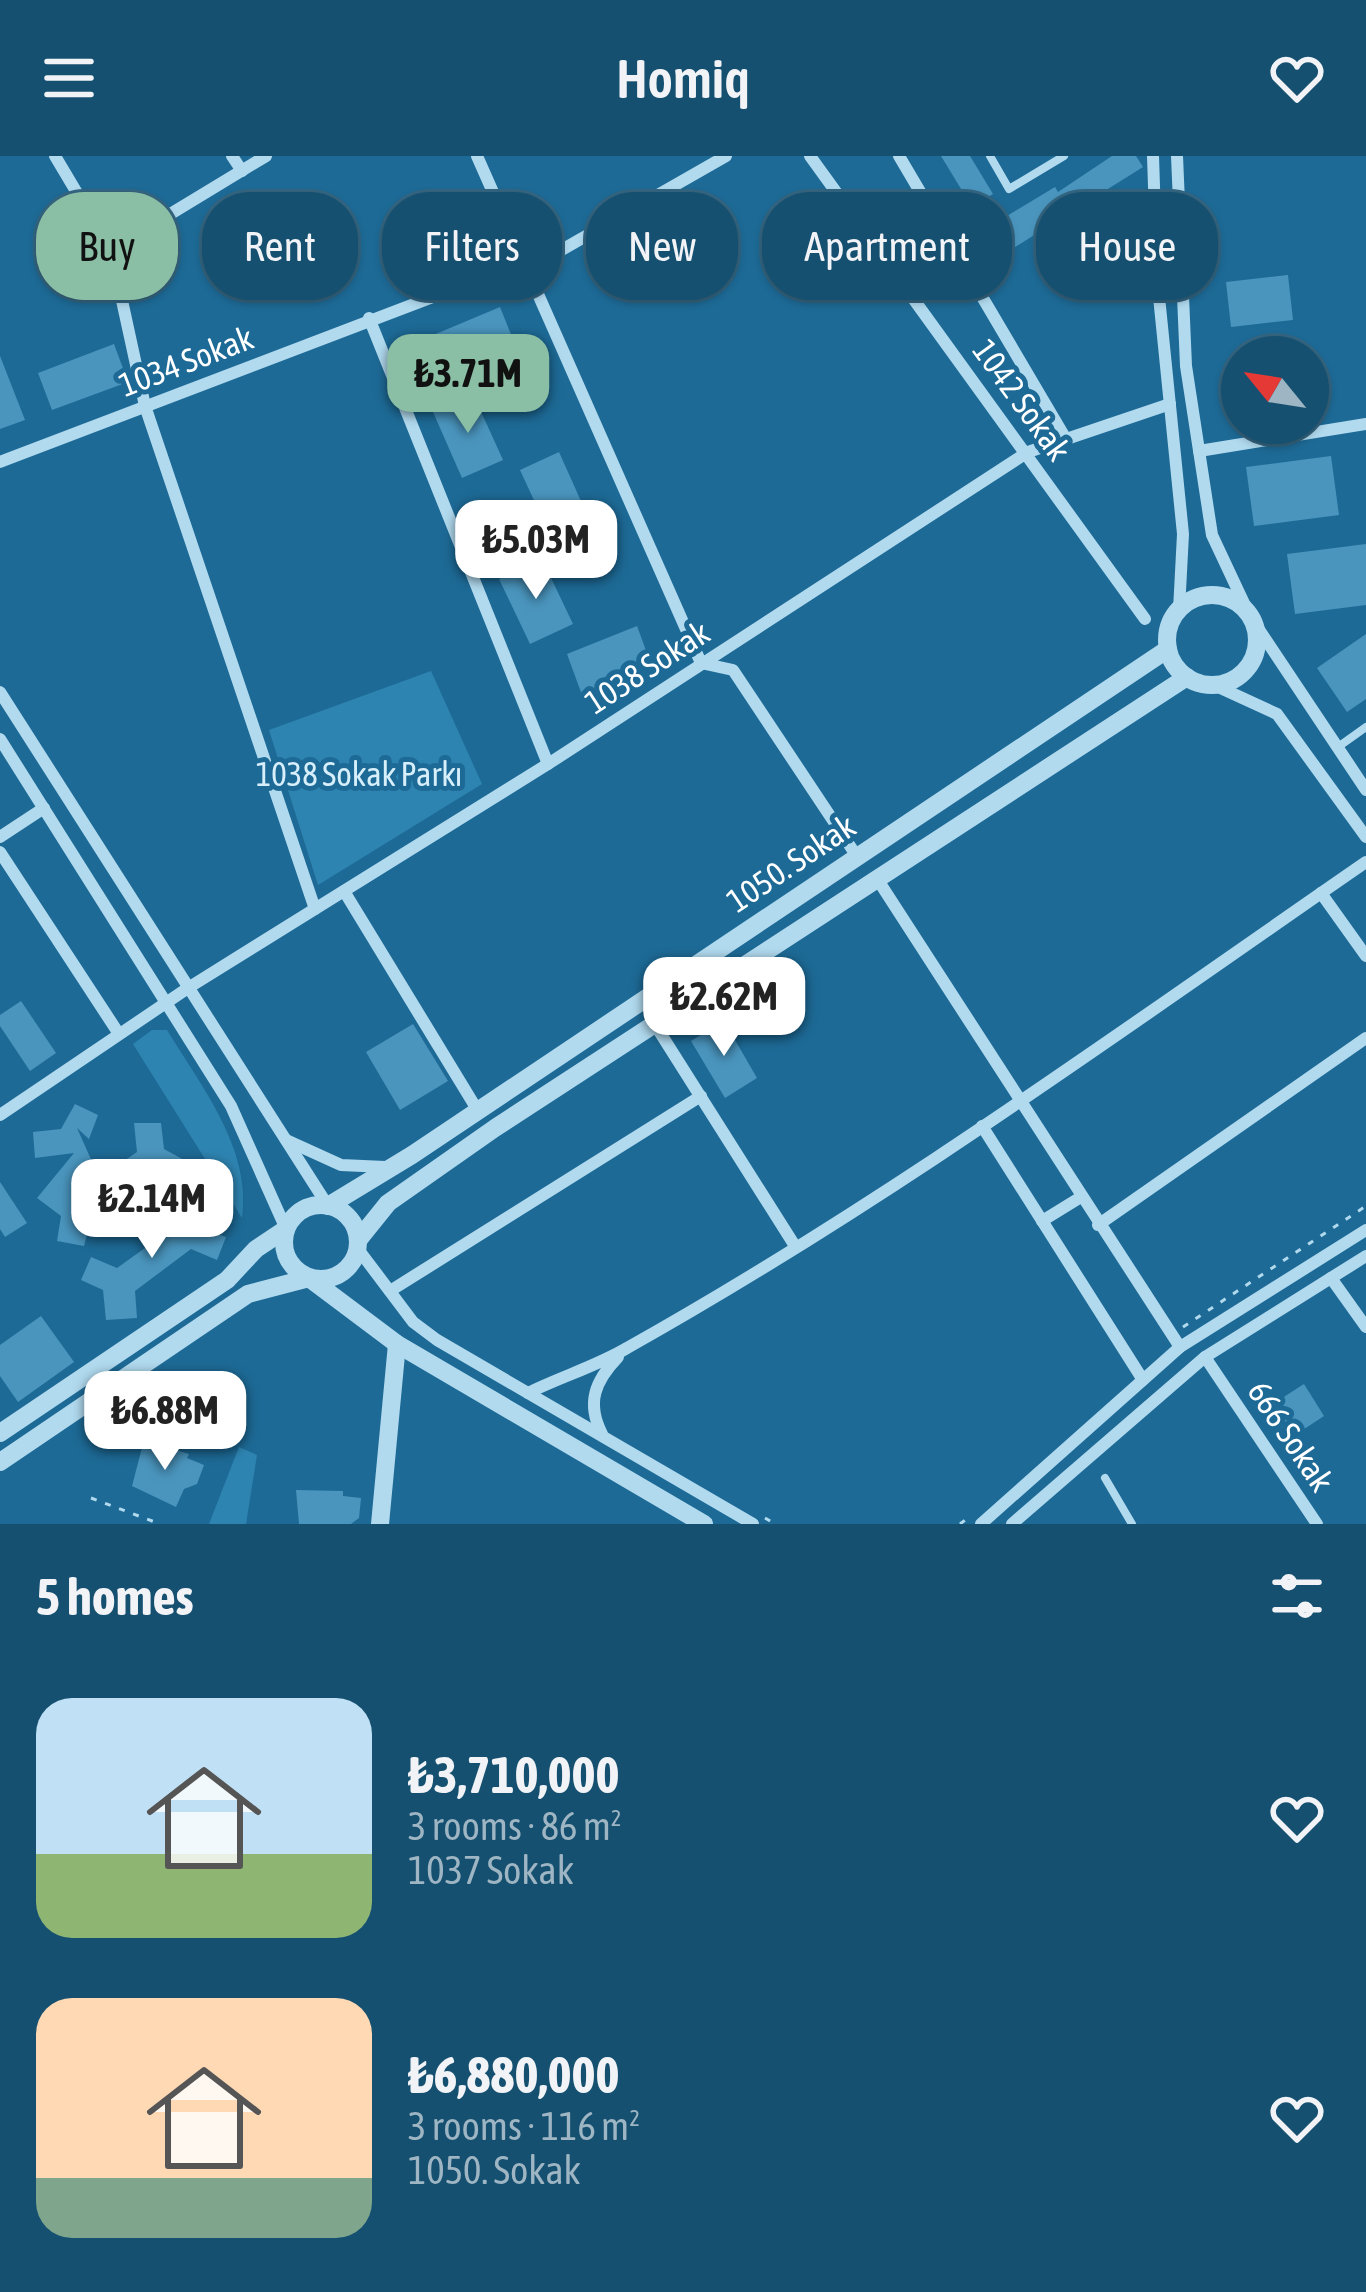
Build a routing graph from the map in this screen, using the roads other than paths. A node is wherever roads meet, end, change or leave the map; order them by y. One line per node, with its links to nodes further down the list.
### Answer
1 (55, 156): 13 (street)
2 (232, 156): 12 (street)
3 (266, 156): 12 (street)
4 (478, 156): 14 (street)
5 (726, 156): 16 (street, 1034 Sokak)
6 (810, 156): 26 (street, 1042 Sokak)
7 (899, 156): 24 (street)
8 (990, 156): 9 (lane)
9 (1064, 156)
10 (1153, 156): 21 (street)
11 (1177, 156): 25 (street)
12 (242, 171): 15 (street)
13 (76, 192)
14 (495, 192)
15 (178, 210)
16 (562, 245)
17 (122, 300): 22 (street)
18 (422, 300): 20 (street, 1034 Sokak)
19 (544, 300): 32 (street)
20 (369, 318): 22 (street, 1034 Sokak); 39 (street)
21 (1170, 404): 24 (street, 1038 Sokak); 28 (street)
22 (145, 406): 27 (street, 1034 Sokak); 50 (street)
23 (1366, 424): 25 (street)
24 (1066, 439): 26 (street, 1038 Sokak)
25 (1199, 451): 29 (street)
26 (1028, 452): 30 (street, 1042 Sokak); 32 (street, 1038 Sokak)
27 (0, 462)
28 (1179, 610): 29 (street); 31 (street)
29 (1250, 616): 34 (street); 38 (street)
30 (1145, 620)
31 (1168, 650): 33 (street); 45 (street, 1050. Sokak)
32 (701, 663): 39 (street, 1038 Sokak); 45 (street)
33 (1187, 677): 34 (street); 47 (street, 1050. Sokak)
34 (1214, 685): 43 (street)
35 (0, 692): 52 (street)
36 (1366, 727): 38 (lane)
37 (0, 740): 41 (street)
38 (1337, 748): 40 (street)
39 (548, 764): 48 (street, 1038 Sokak)
40 (1366, 790)
41 (44, 808): 42 (street); 53 (street)
42 (0, 837)
43 (1366, 837)
44 (0, 852): 55 (street)
45 (856, 855): 59 (street, 1050. Sokak)
46 (1366, 862): 49 (street)
47 (876, 877): 54 (street, 1050. Sokak); 58 (street)
48 (344, 891): 50 (street, 1038 Sokak); 59 (street)
49 (1321, 893): 51 (street); 58 (street)
50 (315, 909): 52 (street, 1038 Sokak)
51 (1366, 956)
52 (188, 988): 53 (street, 1038 Sokak); 62 (street)
53 (166, 1003): 55 (street, 1038 Sokak); 68 (street)
54 (654, 1023): 57 (street); 70 (street, 1050. Sokak)
55 (119, 1034): 60 (street, 1038 Sokak)
56 (1366, 1038): 67 (street)
57 (701, 1096): 71 (street); 75 (street)
58 (1022, 1100): 61 (street); 64 (street)
59 (478, 1111): 63 (street, 1050. Sokak)
60 (0, 1114)
61 (982, 1126): 66 (street); 71 (street)
62 (280, 1136): 63 (street); 65 (street)
63 (392, 1166): 65 (street, 1050. Sokak)
64 (1081, 1197): 66 (street); 67 (street)
65 (328, 1206): 68 (street); 70 (street)
66 (1042, 1221): 81 (street)
67 (1098, 1225): 78 (street)
68 (286, 1229): 73 (street); 83 (street)
69 (1366, 1230): 78 (street)
70 (358, 1244): 73 (street); 75 (street)
71 (795, 1246): 79 (street)
72 (1366, 1256): 74 (street)
73 (309, 1278): 77 (street); 85 (street)
74 (1330, 1278): 76 (street); 80 (street)
75 (390, 1291): 82 (street)
76 (1366, 1328)
77 (397, 1344): 87 (street); 88 (street)
78 (1180, 1347): 81 (street)
79 (622, 1352): 82 (street); 84 (street)
80 (1205, 1357): 92 (street); 94 (street, 666 Sokak)
81 (1143, 1380): 91 (street)
82 (528, 1394): 84 (street)
83 (0, 1433)
84 (602, 1435): 90 (street)
85 (0, 1462)
86 (1105, 1478): 93 (lane)
87 (686, 1518): 89 (street)
88 (380, 1524)
89 (704, 1524)
90 (753, 1524)
91 (981, 1524)
92 (1012, 1524)
93 (1132, 1524)
94 (1317, 1524)

